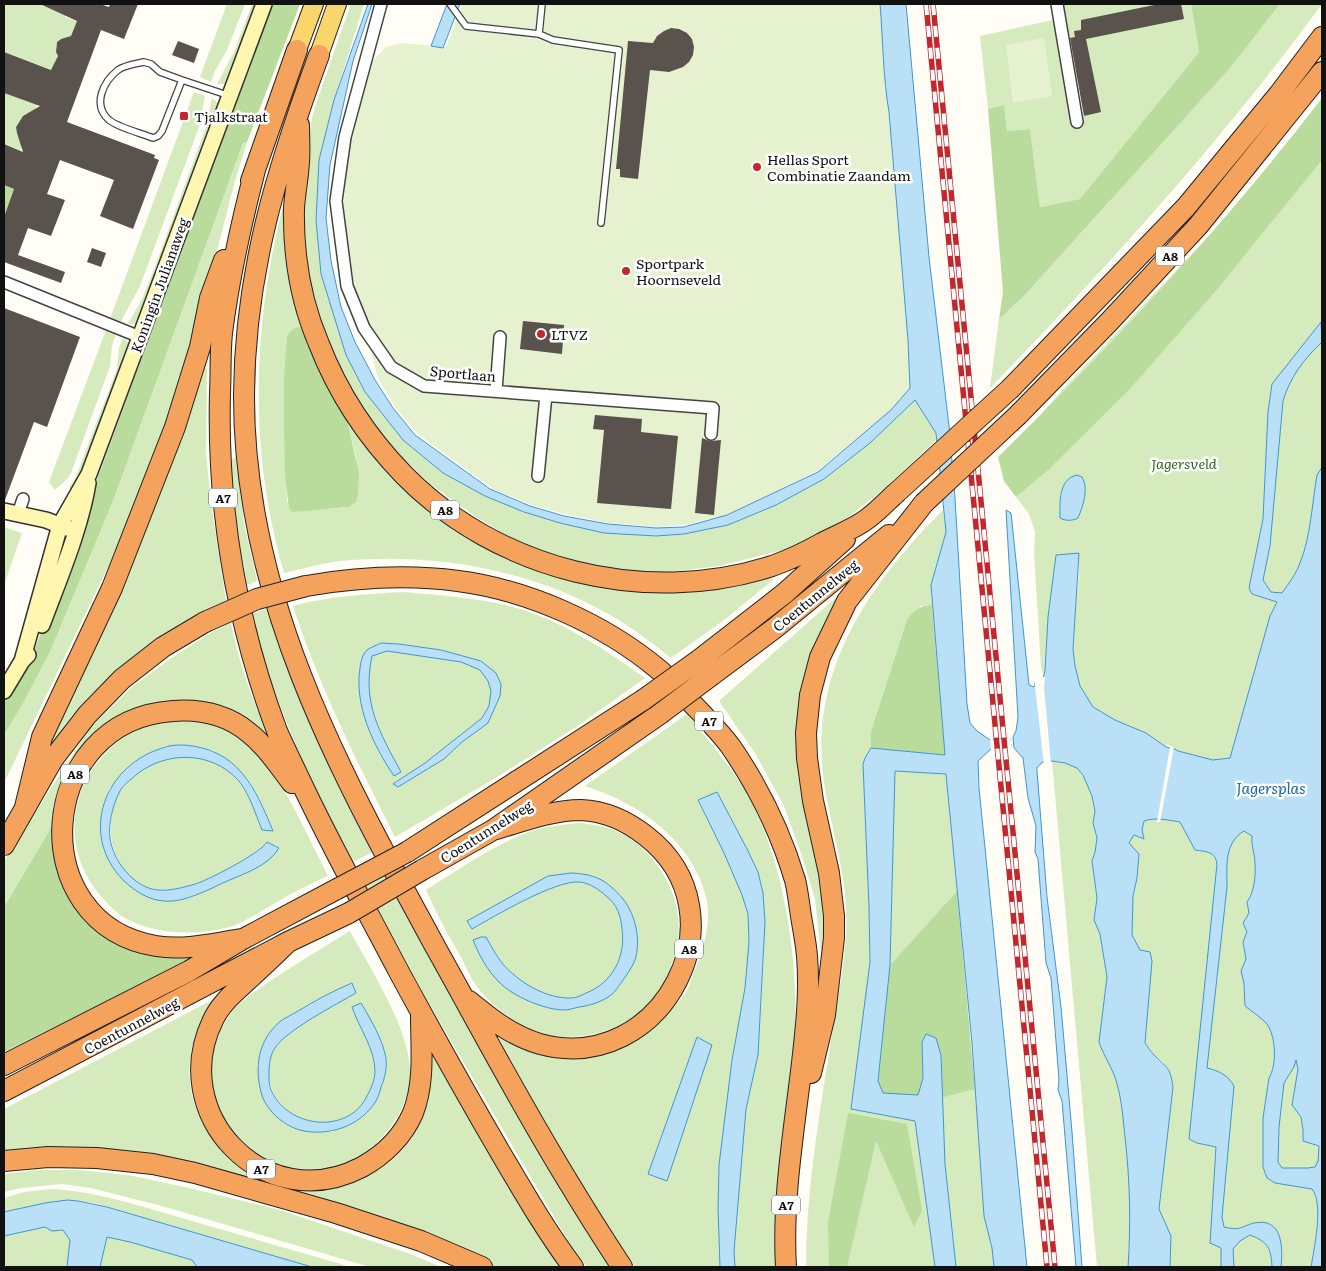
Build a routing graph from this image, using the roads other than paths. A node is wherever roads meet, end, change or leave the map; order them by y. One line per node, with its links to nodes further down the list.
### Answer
1 (264, 4): 14 (main road, Koningin Julianaweg)
2 (314, 4): 10 (main road)
3 (337, 4): 11 (main road)
4 (381, 4): 22 (street, Sportlaan)
5 (450, 4): 8 (lane)
6 (542, 4): 8 (lane)
7 (1058, 4): 16 (street)
8 (539, 34): 18 (lane)
9 (1322, 37): 29 (highway, A8, bridge)
10 (297, 50): 17 (highway)
11 (319, 55): 15 (highway)
12 (1322, 72): 32 (highway, A8, bridge)
13 (182, 80): 13 (lane); 14 (lane)
14 (230, 96): 21 (main road, Koningin Julianaweg)
15 (299, 108): 29 (highway, A8); 41 (highway, A7)
16 (1077, 122)
17 (255, 170): 35 (highway, A7); 36 (highway, A7)
18 (601, 223)
19 (4, 282): 21 (street)
20 (500, 336): 22 (street)
21 (140, 337): 25 (main road, Koningin Julianaweg)
22 (496, 391): 23 (street, Sportlaan)
23 (546, 395): 24 (street, Sportlaan); 26 (street)
24 (712, 434)
25 (89, 474): 30 (main road, Koningin Julianaweg); 31 (main road, Koningin Julianaweg)
26 (538, 476)
27 (23, 499): 28 (street)
28 (11, 512): 30 (main road)
29 (866, 520): 39 (highway, Coentunnelweg / A8, bridge)
30 (60, 525): 31 (main road); 33 (main road, Koningin Julianaweg)
31 (76, 531): 33 (main road, Koningin Julianaweg)
32 (898, 532): 37 (highway, Coentunnelweg / A8, bridge); 45 (highway, A7)
33 (22, 662): 34 (main road, Koningin Julianaweg)
34 (4, 691)
35 (25, 806): 38 (highway, A7); 45 (highway, A7, bridge)
36 (316, 815): 39 (highway, A8); 42 (highway, A7)
37 (493, 830): 40 (highway, Coentunnelweg / A8, bridge); 41 (highway, A8)
38 (4, 845)
39 (243, 939): 43 (highway, Coentunnelweg / A8)
40 (288, 942): 42 (highway, A7); 44 (highway, Coentunnelweg / A8)
41 (463, 997): 49 (highway, A7)
42 (421, 1013): 48 (highway, A7)
43 (4, 1065)
44 (4, 1091)
45 (792, 1143): 50 (highway, A7)
46 (4, 1161): 47 (highway)
47 (482, 1267)
48 (573, 1267)
49 (622, 1267)
50 (786, 1267)

